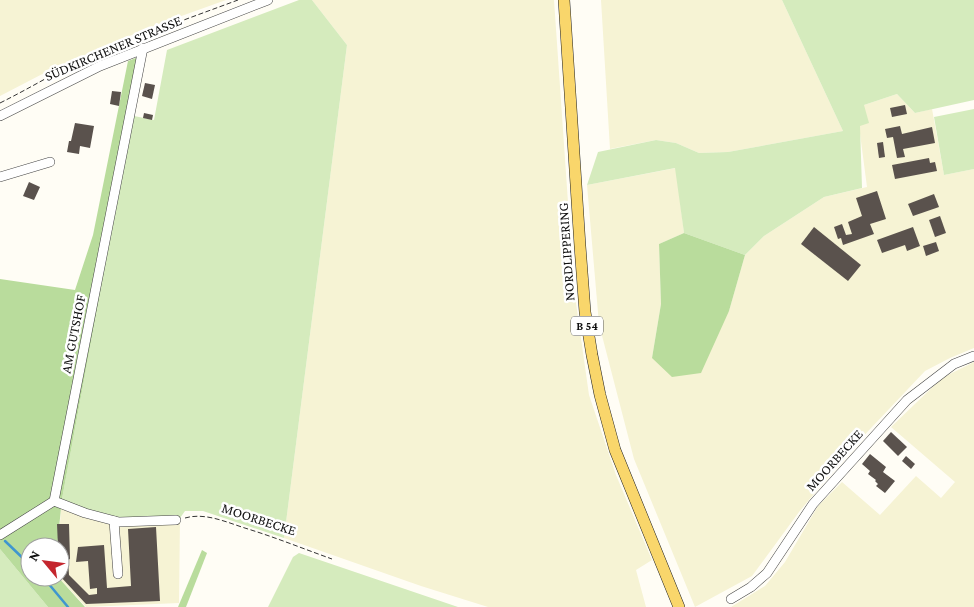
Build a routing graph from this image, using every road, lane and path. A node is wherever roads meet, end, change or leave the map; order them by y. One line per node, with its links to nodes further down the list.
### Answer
1 (238, 0): 5 (path)
2 (268, 0): 4 (street, SÜDKIRCHENER STRASSE)
3 (564, 0): 17 (main road, NORDLIPPERING / B 54)
4 (142, 48): 6 (street, SÜDKIRCHENER STRASSE); 10 (street, AM GUTSHOF)
5 (0, 103)
6 (0, 116)
7 (50, 162): 8 (street)
8 (0, 177)
9 (974, 356): 16 (street, MOORBECKE)
10 (54, 501): 12 (street); 13 (street)
11 (176, 520): 12 (street); 14 (path, MOORBECKE)
12 (114, 521): 15 (street)
13 (0, 535)
14 (332, 559)
15 (118, 574)
16 (730, 600)
17 (679, 607)

